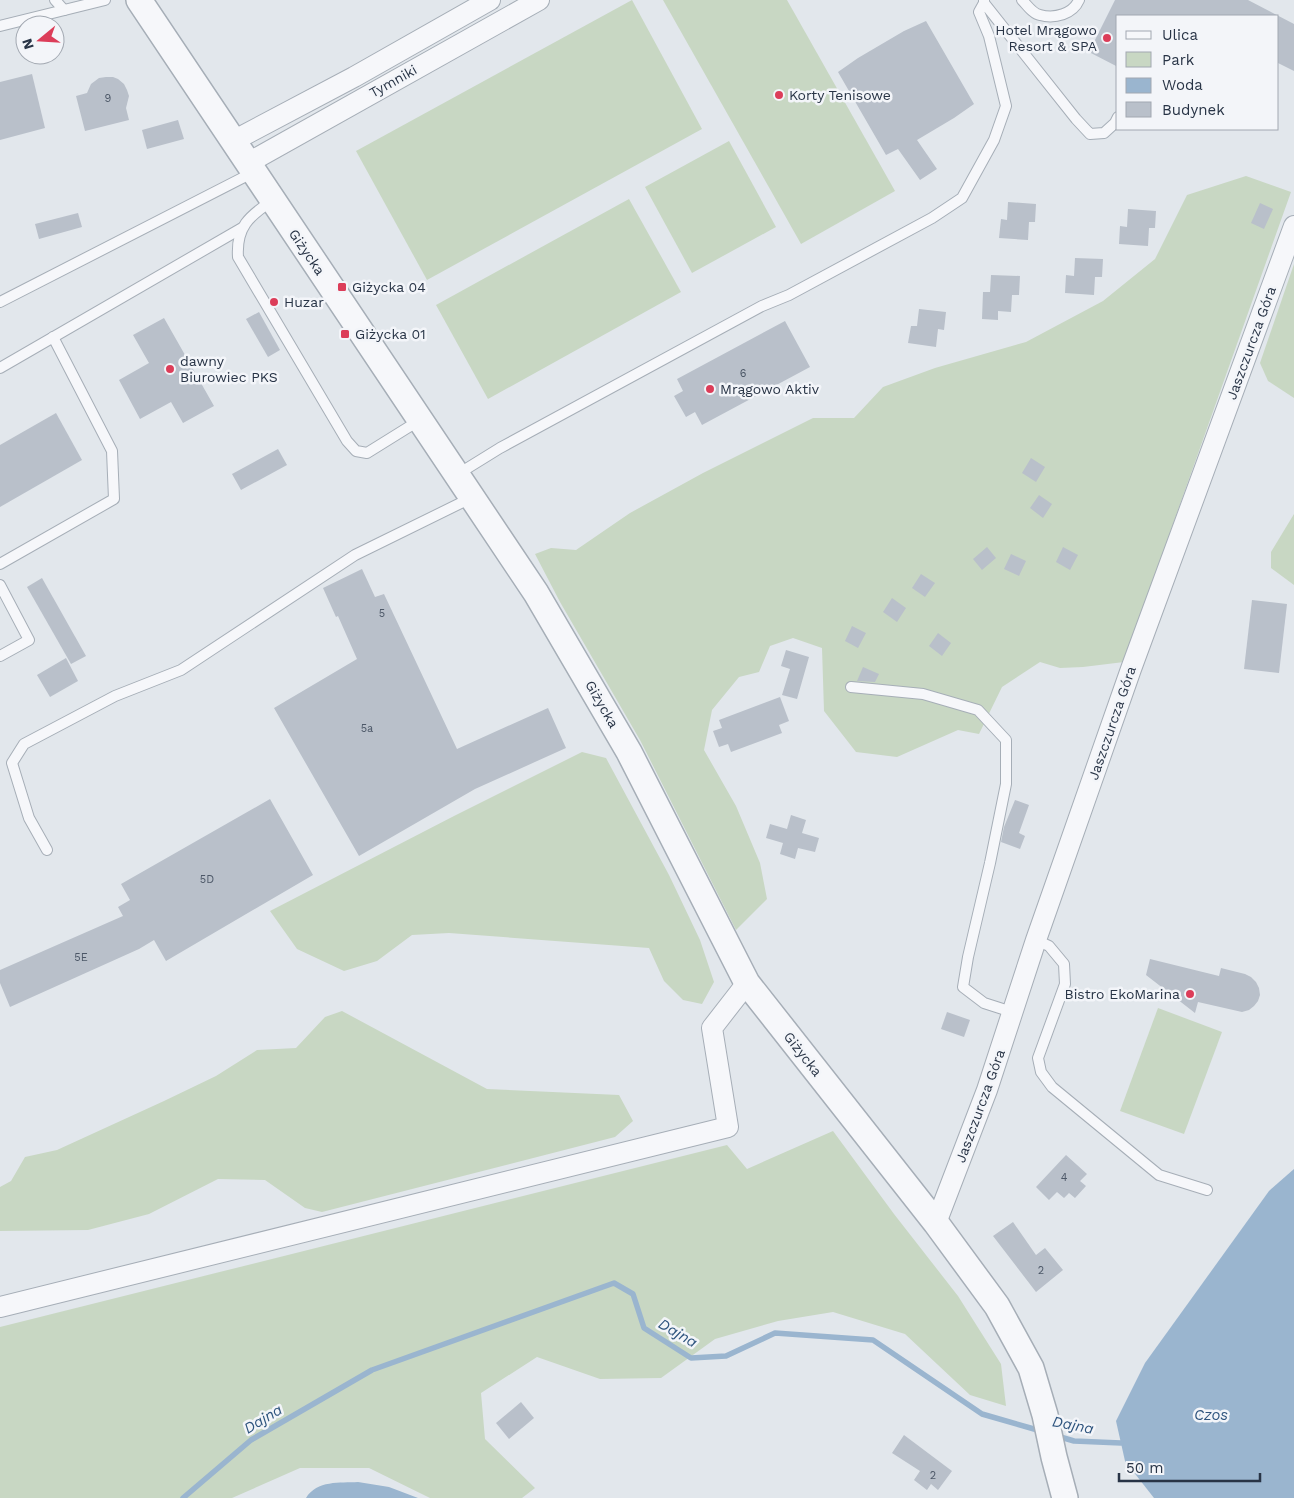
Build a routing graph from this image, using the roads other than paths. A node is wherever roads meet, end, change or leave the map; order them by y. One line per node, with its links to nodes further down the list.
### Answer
1 (55, 0): 9 (lane)
2 (104, 0): 9 (lane)
3 (139, 0): 12 (street, Giżycka)
4 (490, 0): 12 (street, Tymniki)
5 (539, 0): 13 (street, Tymniki)
6 (1022, 0): 7 (lane)
7 (1079, 0)
8 (984, 2): 11 (lane); 21 (lane)
9 (64, 10): 10 (lane)
10 (0, 26)
11 (1116, 121)
12 (233, 141): 13 (street, Giżycka)
13 (251, 167): 14 (street, Giżycka); 17 (lane)
14 (272, 200): 16 (lane); 20 (street, Giżycka)
15 (1294, 226): 28 (street, Jaszczurcza Góra)
16 (242, 228): 18 (lane); 20 (lane)
17 (0, 302)
18 (53, 338): 19 (lane); 23 (lane)
19 (0, 368)
20 (420, 420): 21 (street, Giżycka)
21 (457, 475): 22 (street, Giżycka)
22 (472, 498): 27 (lane); 29 (street, Giżycka)
23 (0, 564)
24 (0, 585): 25 (lane)
25 (0, 656)
26 (851, 687): 30 (lane)
27 (47, 850)
28 (1036, 940): 30 (street, Jaszczurcza Góra); 31 (lane)
29 (747, 983): 32 (street, Giżycka); 33 (street)
30 (1012, 1012): 32 (street, Jaszczurcza Góra)
31 (1206, 1190)
32 (936, 1223): 34 (street, Giżycka)
33 (0, 1307)
34 (1064, 1498)

